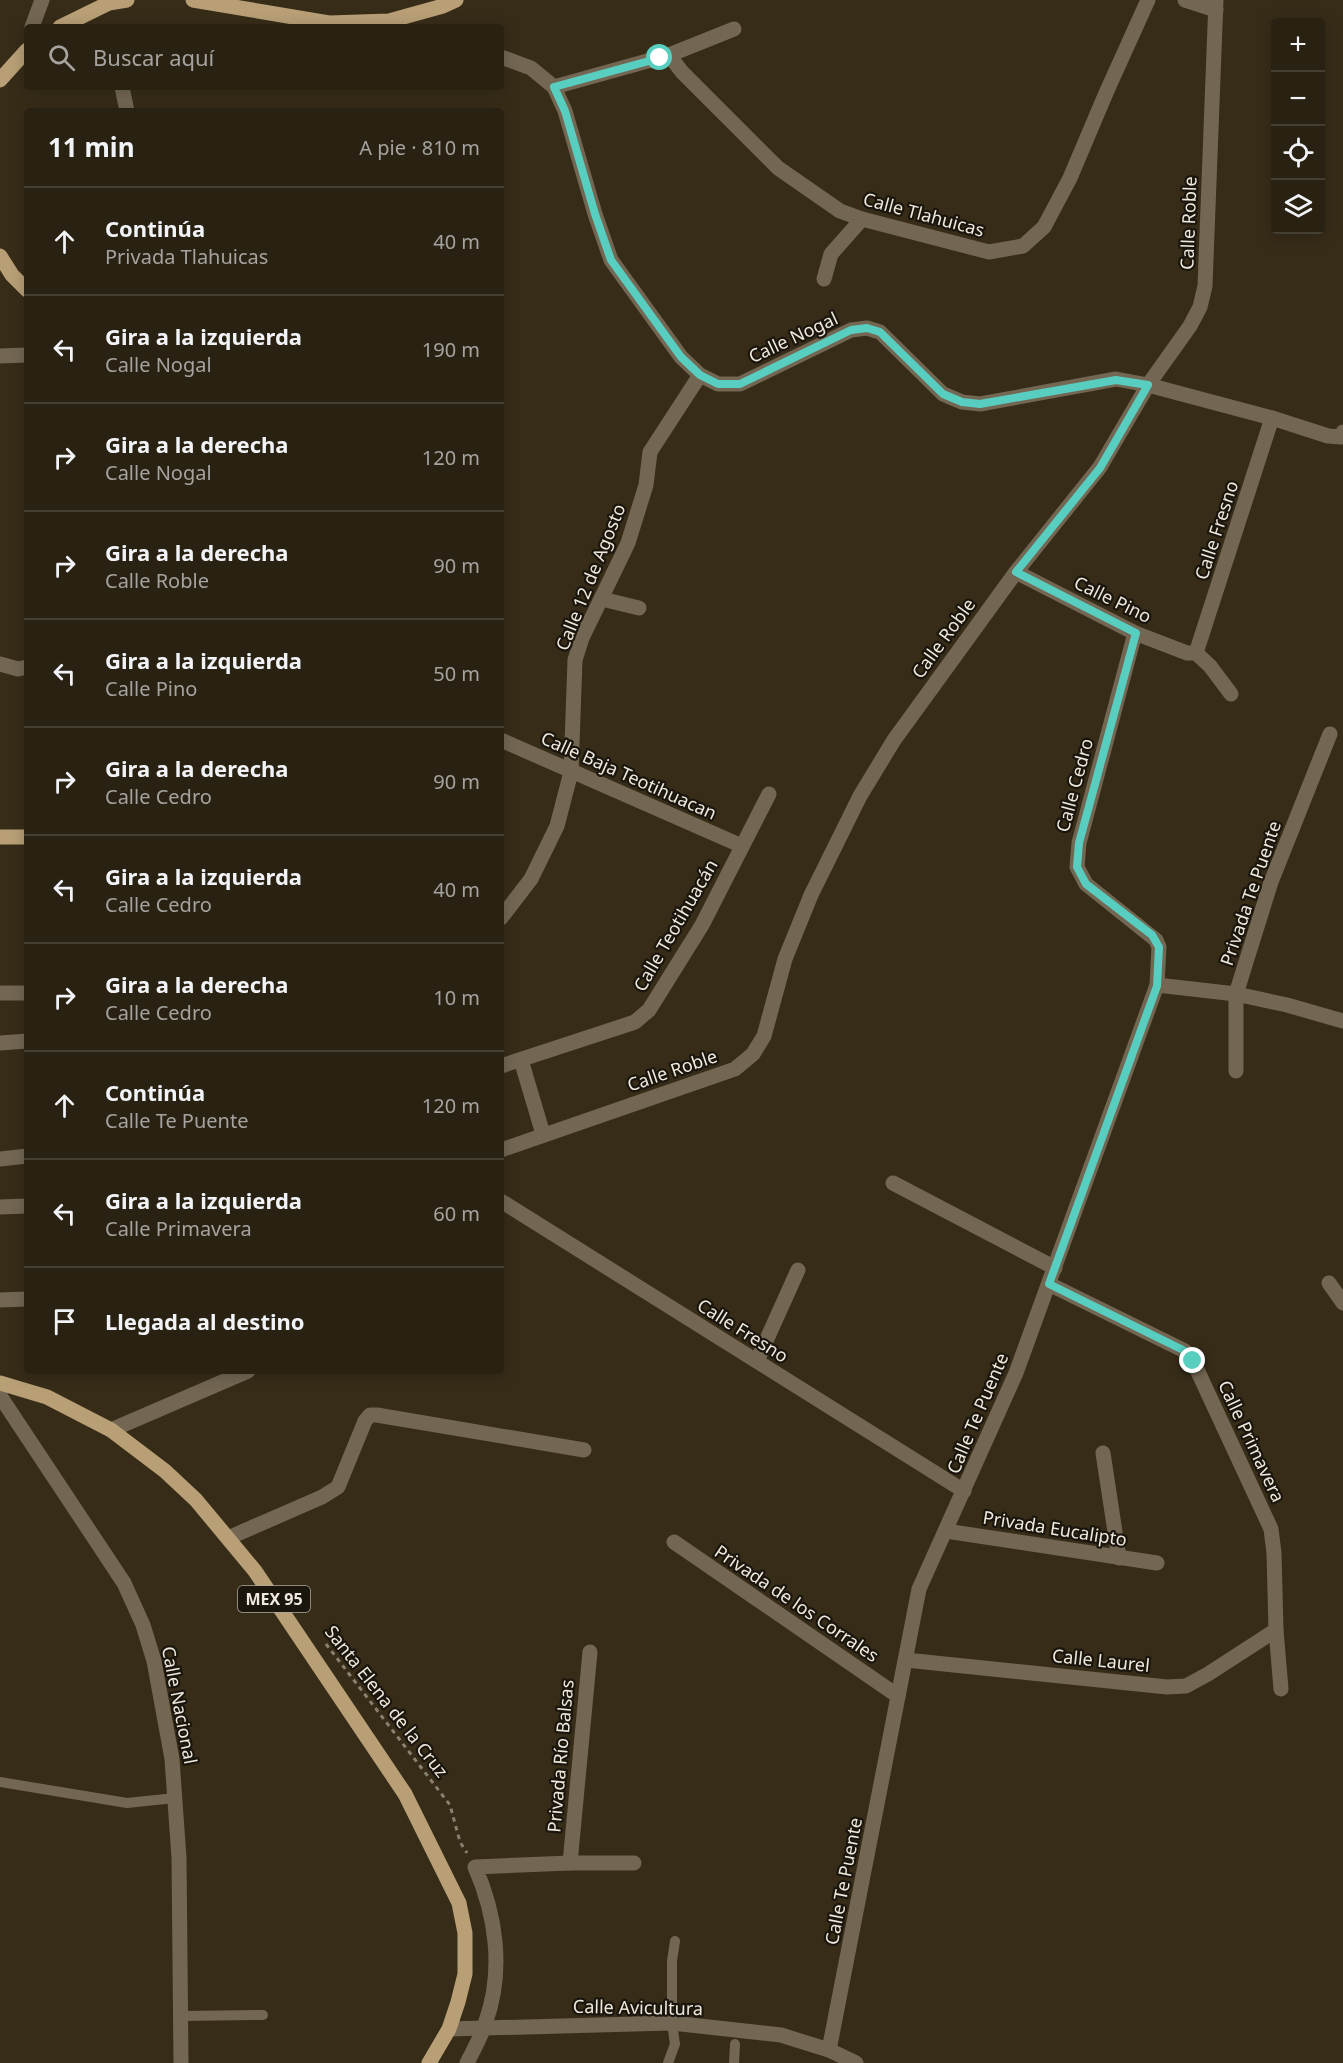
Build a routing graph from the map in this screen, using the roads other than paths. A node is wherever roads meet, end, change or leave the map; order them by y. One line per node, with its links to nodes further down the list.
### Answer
1 (42, 0): 8 (street)
2 (127, 0): 9 (main road)
3 (193, 0): 10 (main road)
4 (456, 0): 10 (main road)
5 (1148, 0): 19 (street, Calle Tlahuicas)
6 (1185, 0): 7 (street)
7 (1216, 5): 26 (street, Calle Roble)
8 (33, 24)
9 (66, 24)
10 (396, 24)
11 (734, 29): 13 (street)
12 (24, 53): 15 (main road)
13 (669, 55): 16 (street); 19 (street, Calle Tlahuicas)
14 (504, 58): 16 (street)
15 (0, 80)
16 (554, 87): 25 (street, Calle Nogal)
17 (122, 90): 18 (street)
18 (126, 108)
19 (862, 219): 21 (street)
20 (0, 256): 22 (main road)
21 (824, 279)
22 (24, 287)
23 (24, 355): 24 (street)
24 (0, 356)
25 (700, 375): 26 (street, Calle Nogal); 30 (street, Calle 12 de Agosto)
26 (1148, 385): 27 (street, Calle Nogal); 29 (street, Calle Roble)
27 (1272, 418): 28 (street, Calle Nogal); 33 (street, Calle Fresno)
28 (1342, 435)
29 (1016, 572): 32 (street, Calle Pino); 55 (street, Calle Roble)
30 (602, 599): 31 (street); 39 (street, Calle 12 de Agosto)
31 (639, 608)
32 (1136, 633): 33 (street, Calle Pino); 45 (street, Calle Cedro)
33 (1196, 653): 36 (street)
34 (0, 664): 35 (street)
35 (24, 668)
36 (1231, 694)
37 (1330, 734): 48 (street, Privada Te Puente)
38 (504, 741): 39 (street, Calle Baja Teotihuacan)
39 (571, 772): 43 (street, Calle Baja Teotihuacan); 44 (street, Calle 12 de Agosto)
40 (769, 794): 43 (street, Calle Teotihuacán)
41 (0, 837): 42 (main road)
42 (24, 837)
43 (742, 846): 52 (street, Calle Teotihuacán)
44 (504, 914)
45 (1157, 986): 48 (street); 63 (street, Calle Te Puente)
46 (0, 993): 47 (street)
47 (24, 993)
48 (1236, 994): 49 (street); 54 (street, Privada Te Puente)
49 (1343, 1021)
50 (24, 1041): 51 (street)
51 (0, 1043)
52 (522, 1060): 53 (street, Calle Teotihuacán); 55 (street)
53 (504, 1065)
54 (1236, 1071)
55 (543, 1134): 56 (street, Calle Roble)
56 (504, 1149)
57 (24, 1156): 58 (street)
58 (0, 1159)
59 (893, 1183): 63 (street)
60 (504, 1203): 70 (street, Calle Fresno)
61 (24, 1206): 62 (street)
62 (0, 1207)
63 (1055, 1268): 66 (street, Calle Te Puente)
64 (798, 1270): 70 (street)
65 (1329, 1283): 69 (street)
66 (1049, 1284): 77 (street, Calle Te Puente); 83 (street, Calle Primavera)
67 (24, 1299): 68 (street)
68 (0, 1300)
69 (1343, 1303)
70 (757, 1361): 77 (street, Calle Fresno)
71 (241, 1374): 74 (street)
72 (0, 1383): 74 (main road, MEX 95)
73 (0, 1396): 89 (street, Calle Nacional)
74 (111, 1431): 79 (main road, MEX 95)
75 (584, 1450): 79 (street)
76 (1103, 1453): 81 (street)
77 (964, 1491): 78 (street, Calle Te Puente)
78 (946, 1531): 81 (street, Privada Eucalipto); 85 (street, Calle Te Puente)
79 (228, 1538): 96 (main road, MEX 95)
80 (674, 1542): 87 (street, Privada de los Corrales)
81 (1119, 1558): 82 (street, Privada Eucalipto)
82 (1157, 1563)
83 (1276, 1630): 85 (street, Calle Laurel); 86 (street, Calle Primavera)
84 (590, 1652): 90 (street, Privada Río Balsas)
85 (906, 1660): 87 (street, Calle Te Puente)
86 (1281, 1689)
87 (898, 1695): 99 (street, Calle Te Puente)
88 (0, 1782): 89 (lane)
89 (175, 1798): 94 (street, Calle Nacional)
90 (570, 1863): 91 (street); 97 (street)
91 (634, 1863)
92 (675, 1941): 95 (lane)
93 (263, 2015): 94 (lane)
94 (181, 2016): 100 (street, Calle Nacional)
95 (672, 2023): 97 (street, Calle Avicultura); 99 (street, Calle Avicultura); 103 (lane)
96 (449, 2029): 97 (street, Calle Avicultura); 101 (main road, MEX 95)
97 (483, 2029): 102 (street)
98 (735, 2044): 104 (lane)
99 (829, 2050): 105 (street, Calle Avicultura)
100 (181, 2063)
101 (429, 2063)
102 (467, 2063)
103 (668, 2063)
104 (734, 2063)
105 (856, 2063)

